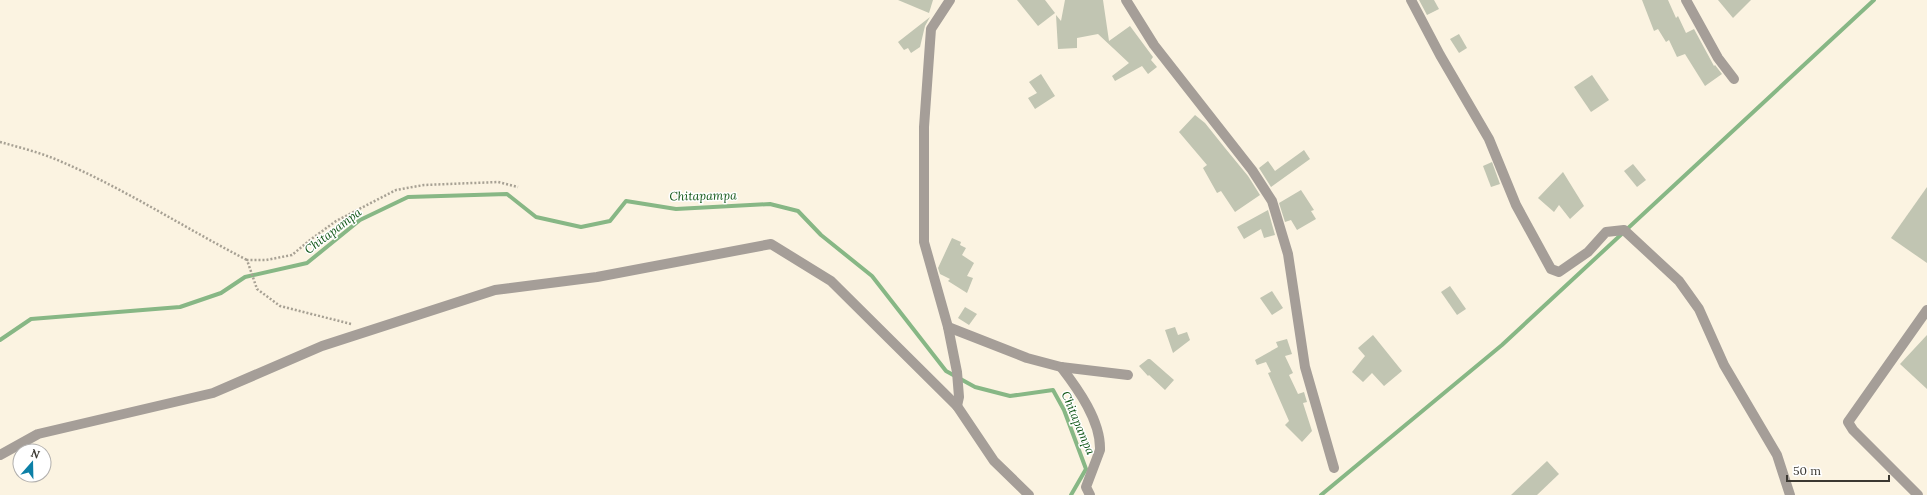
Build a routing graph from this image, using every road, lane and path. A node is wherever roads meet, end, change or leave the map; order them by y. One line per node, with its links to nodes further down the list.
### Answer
1 (950, 0): 10 (street)
2 (1126, 0): 16 (street)
3 (1411, 0): 19 (street)
4 (1686, 0): 5 (street)
5 (1734, 79)
6 (0, 142): 8 (path)
7 (518, 187): 8 (path)
8 (247, 260): 11 (path)
9 (1927, 310): 20 (street)
10 (948, 327): 12 (street); 14 (street)
11 (372, 330): 14 (street); 15 (street)
12 (1061, 366): 13 (street); 18 (street)
13 (1128, 375)
14 (958, 401): 17 (street)
15 (0, 455)
16 (1334, 468)
17 (1029, 495)
18 (1090, 495)
19 (1790, 495)
20 (1918, 495)

